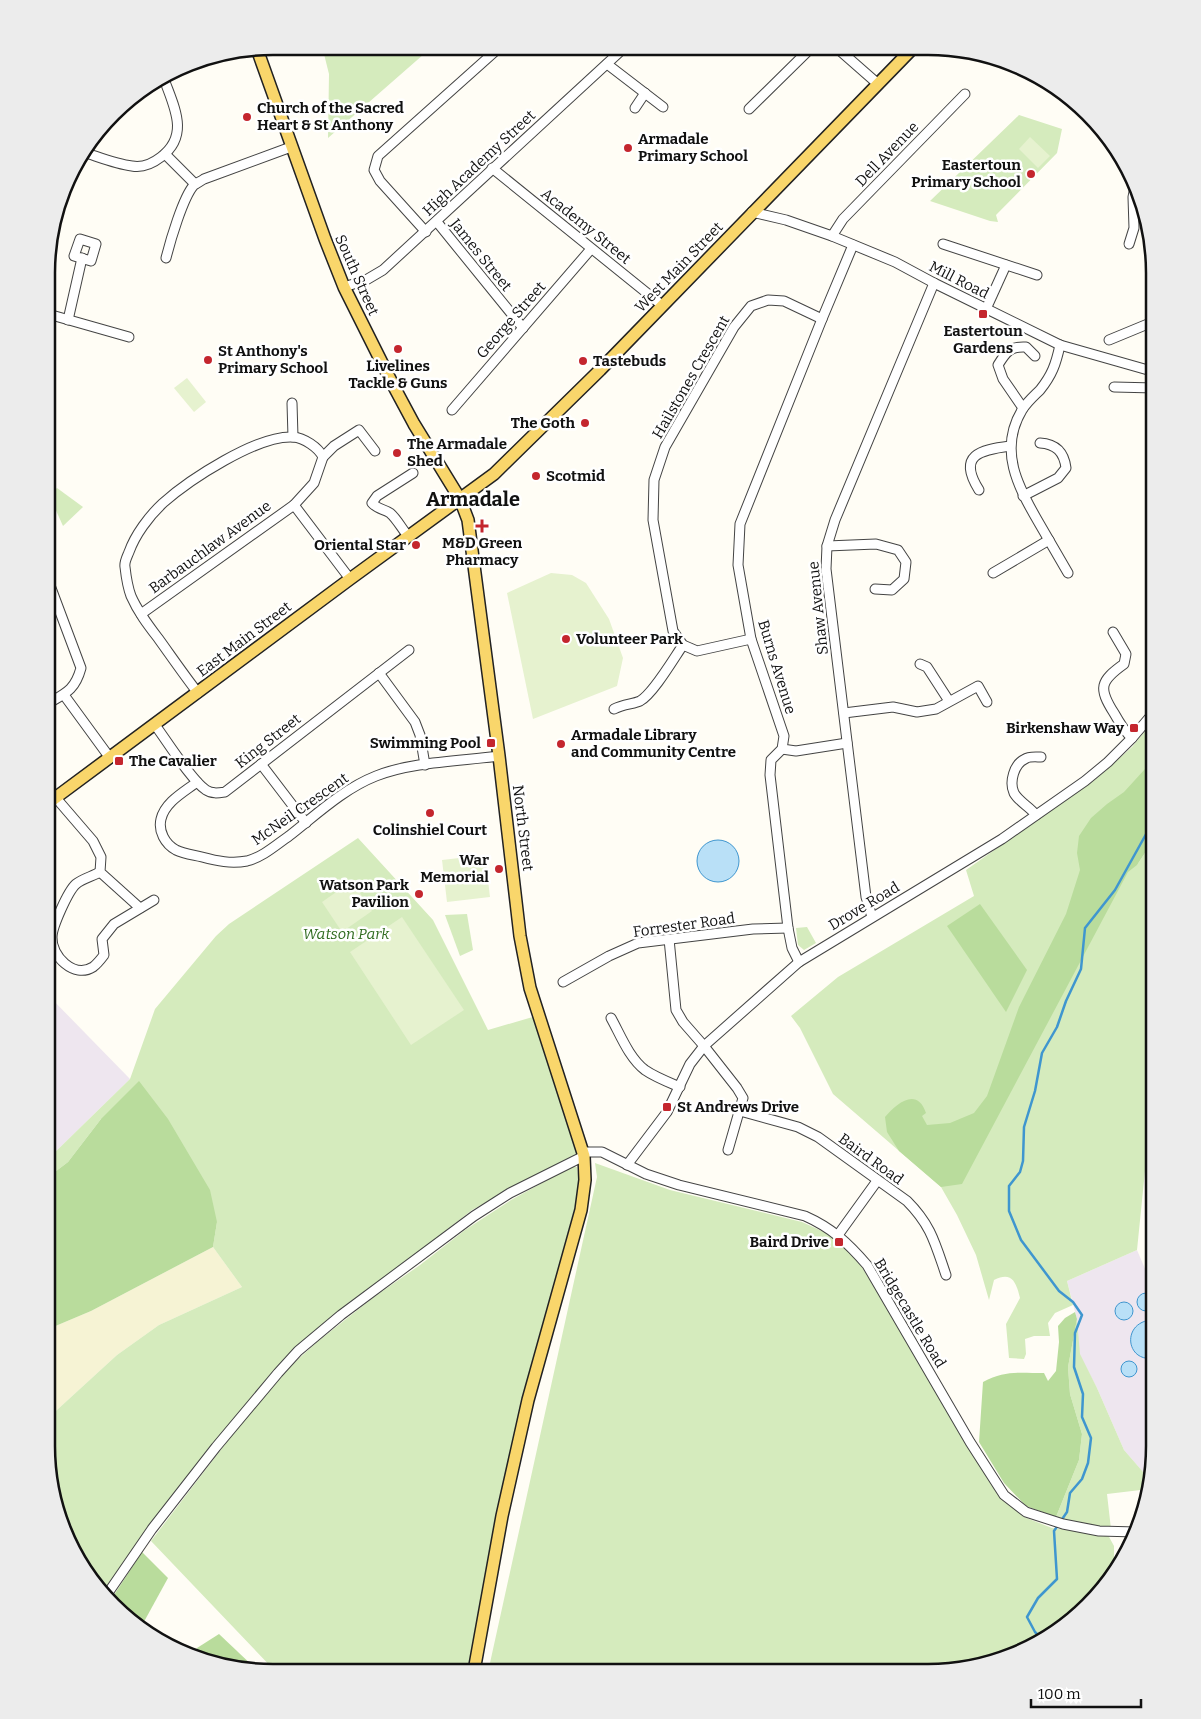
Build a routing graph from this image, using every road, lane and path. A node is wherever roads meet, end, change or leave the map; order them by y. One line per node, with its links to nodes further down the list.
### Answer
1 (259, 55): 15 (main road, South Street)
2 (491, 55): 25 (street)
3 (617, 55): 7 (street, High Academy Street)
4 (804, 55): 14 (street)
5 (846, 55): 9 (street)
6 (907, 55): 9 (main road, West Main Street)
7 (607, 64): 10 (street); 18 (street, High Academy Street)
8 (166, 83): 17 (street)
9 (878, 84): 21 (main road, West Main Street)
10 (645, 93): 12 (street); 13 (street)
11 (965, 94): 26 (street, Dell Avenue)
12 (663, 107)
13 (635, 108)
14 (749, 109)
15 (292, 147): 19 (street); 36 (main road, South Street)
16 (91, 154): 17 (street)
17 (165, 154): 19 (street)
18 (492, 168): 22 (street, High Academy Street); 30 (street, Academy Street)
19 (195, 184): 32 (street)
20 (1133, 201): 23 (street)
21 (752, 212): 26 (street, Mill Road); 37 (main road, West Main Street)
22 (437, 222): 25 (street, High Academy Street); 43 (street, James Street)
23 (1134, 228): 24 (street); 28 (street)
24 (1142, 229)
25 (426, 232): 36 (street, High Academy Street)
26 (832, 236): 29 (street, Mill Road)
27 (943, 244): 33 (street)
28 (1129, 244)
29 (853, 245): 35 (street, Mill Road); 40 (street, Burns Avenue)
30 (591, 249): 37 (street, Academy Street); 43 (street, George Street)
31 (82, 258): 41 (street)
32 (166, 258)
33 (1006, 265): 34 (street); 38 (street)
34 (1038, 275)
35 (934, 284): 38 (street, Mill Road); 66 (street, Shaw Avenue)
36 (344, 287): 62 (main road, South Street)
37 (662, 306): 62 (main road, West Main Street)
38 (986, 309): 46 (street, Mill Road)
39 (55, 316): 41 (street)
40 (822, 319): 74 (street, Burns Avenue); 75 (street, Hailstones Crescent)
41 (68, 320): 44 (street)
42 (1146, 325): 45 (street)
43 (523, 328): 53 (street, George Street)
44 (129, 337)
45 (1108, 340)
46 (1060, 345): 48 (street, Mill Road); 52 (street)
47 (1035, 356): 52 (street)
48 (1146, 369)
49 (1114, 387): 50 (street)
50 (1146, 388)
51 (292, 403): 54 (street)
52 (1023, 408): 56 (street)
53 (452, 410)
54 (293, 437): 58 (street); 72 (street)
55 (1040, 442): 61 (street)
56 (1010, 446): 60 (street); 61 (street)
57 (375, 451): 58 (street)
58 (323, 457): 63 (street)
59 (413, 473): 64 (street)
60 (979, 490)
61 (1023, 496): 65 (street)
62 (460, 499): 64 (main road, East Main Street); 91 (main road, North Street)
63 (294, 505): 69 (street, Barbauchlaw Avenue); 72 (street, Barbauchlaw Avenue)
64 (408, 536): 69 (main road, East Main Street)
65 (1049, 540): 67 (street); 68 (street)
66 (827, 546): 70 (street); 85 (street, Shaw Avenue)
67 (993, 573)
68 (1068, 573)
69 (350, 579): 79 (main road, East Main Street)
70 (875, 589)
71 (55, 606): 80 (street)
72 (141, 614): 79 (street)
73 (1113, 632): 88 (street)
74 (751, 640): 75 (street); 90 (street, Burns Avenue)
75 (683, 645): 84 (street)
76 (409, 650): 78 (street, King Street)
77 (920, 664): 82 (street)
78 (379, 673): 94 (street, King Street); 95 (street)
79 (198, 693): 87 (main road, East Main Street)
80 (64, 695): 81 (street); 93 (street)
81 (55, 700)
82 (949, 701): 83 (street); 85 (street)
83 (987, 702)
84 (614, 708)
85 (844, 713): 89 (street, Shaw Avenue)
86 (1146, 721): 88 (street, Drove Road)
87 (155, 725): 93 (main road, East Main Street); 96 (street, King Street)
88 (1132, 738): 99 (street, Drove Road)
89 (847, 743): 90 (street); 104 (street, Shaw Avenue)
90 (782, 749): 106 (street)
91 (499, 756): 95 (street, McNeil Crescent); 116 (main road, North Street)
92 (1041, 756): 99 (street)
93 (110, 758): 97 (main road, East Main Street)
94 (261, 764): 96 (street, King Street); 100 (street)
95 (425, 765): 100 (street, McNeil Crescent)
96 (197, 782): 100 (street, McNeil Crescent)
97 (55, 799)
98 (55, 804): 101 (street)
99 (1036, 815): 104 (street, Drove Road)
100 (306, 823)
101 (100, 872): 103 (street); 105 (street)
102 (154, 900): 103 (street)
103 (140, 908): 108 (street)
104 (872, 917): 109 (street, Drove Road)
105 (55, 928)
106 (788, 928): 107 (street, Forrester Road); 109 (street)
107 (669, 939): 110 (street, Forrester Road); 112 (street)
108 (55, 951)
109 (799, 962): 112 (street, Drove Road)
110 (563, 982)
111 (611, 1018): 113 (street)
112 (704, 1046): 113 (street, Drove Road); 114 (street)
113 (680, 1087): 117 (street, Drove Road)
114 (740, 1111): 115 (street); 118 (street, Baird Road)
115 (728, 1150)
116 (584, 1154): 117 (street, Bridgecastle Road); 122 (street); 123 (main road, North Street)
117 (627, 1165): 119 (street, Bridgecastle Road)
118 (877, 1181): 119 (street); 120 (street, Baird Road)
119 (838, 1235): 121 (street, Bridgecastle Road)
120 (946, 1274)
121 (1128, 1532)
122 (110, 1591)
123 (475, 1664)

